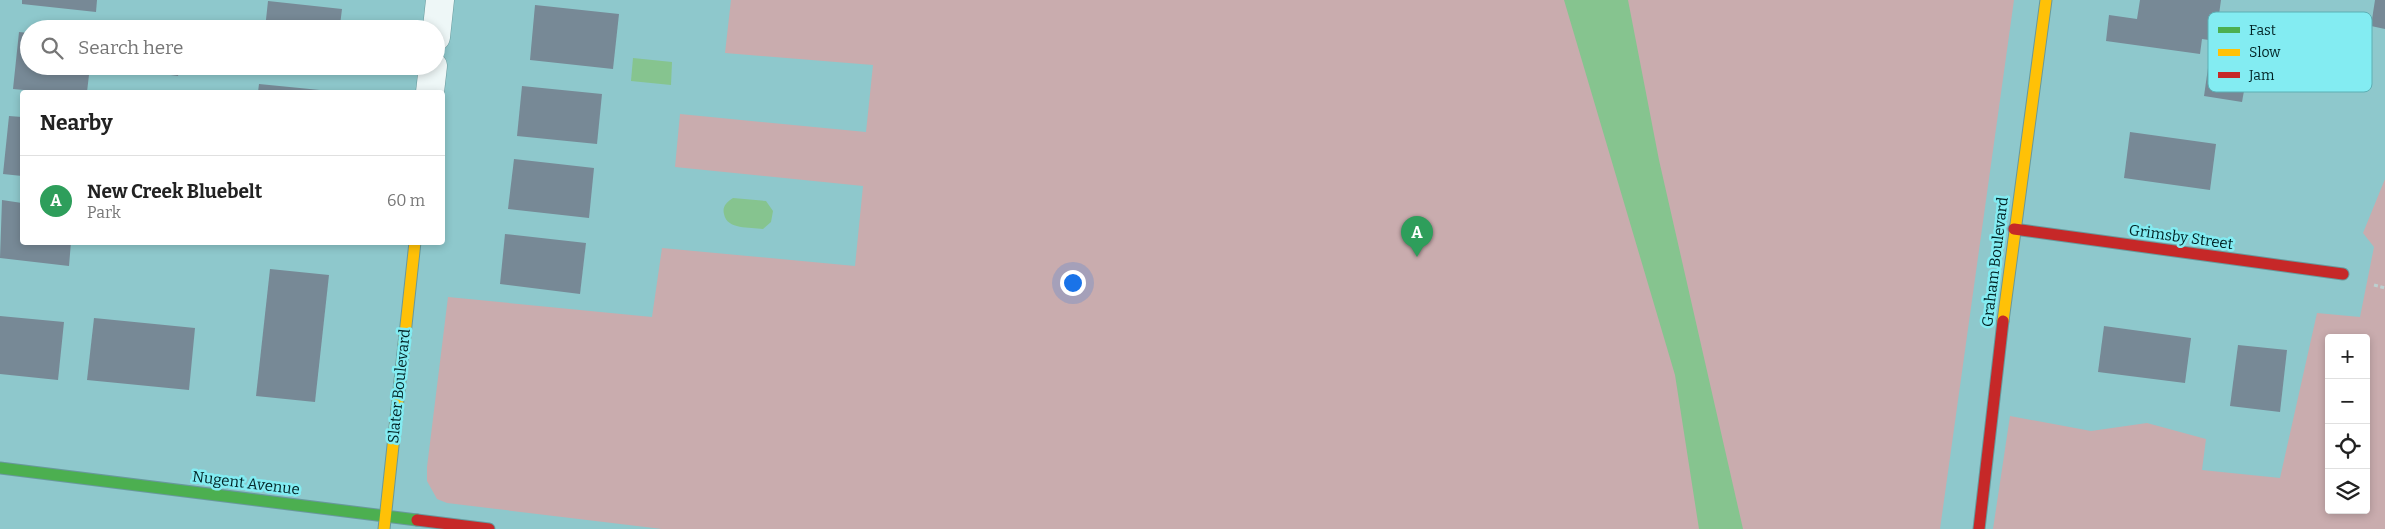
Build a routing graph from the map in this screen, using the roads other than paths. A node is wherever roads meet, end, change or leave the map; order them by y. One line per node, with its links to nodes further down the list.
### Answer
1 (440, 0): 3 (street)
2 (2046, 0): 6 (street, Graham Boulevard)
3 (438, 20)
4 (432, 75): 5 (street)
5 (430, 90)
6 (2014, 229): 8 (street, Grimsby Street); 13 (street, Graham Boulevard)
7 (415, 245): 10 (street, Slater Boulevard)
8 (2343, 274)
9 (0, 468): 10 (street, Nugent Avenue)
10 (386, 516): 11 (street, Slater Boulevard); 12 (street, Nugent Avenue)
11 (384, 529)
12 (489, 529)
13 (1979, 529)

